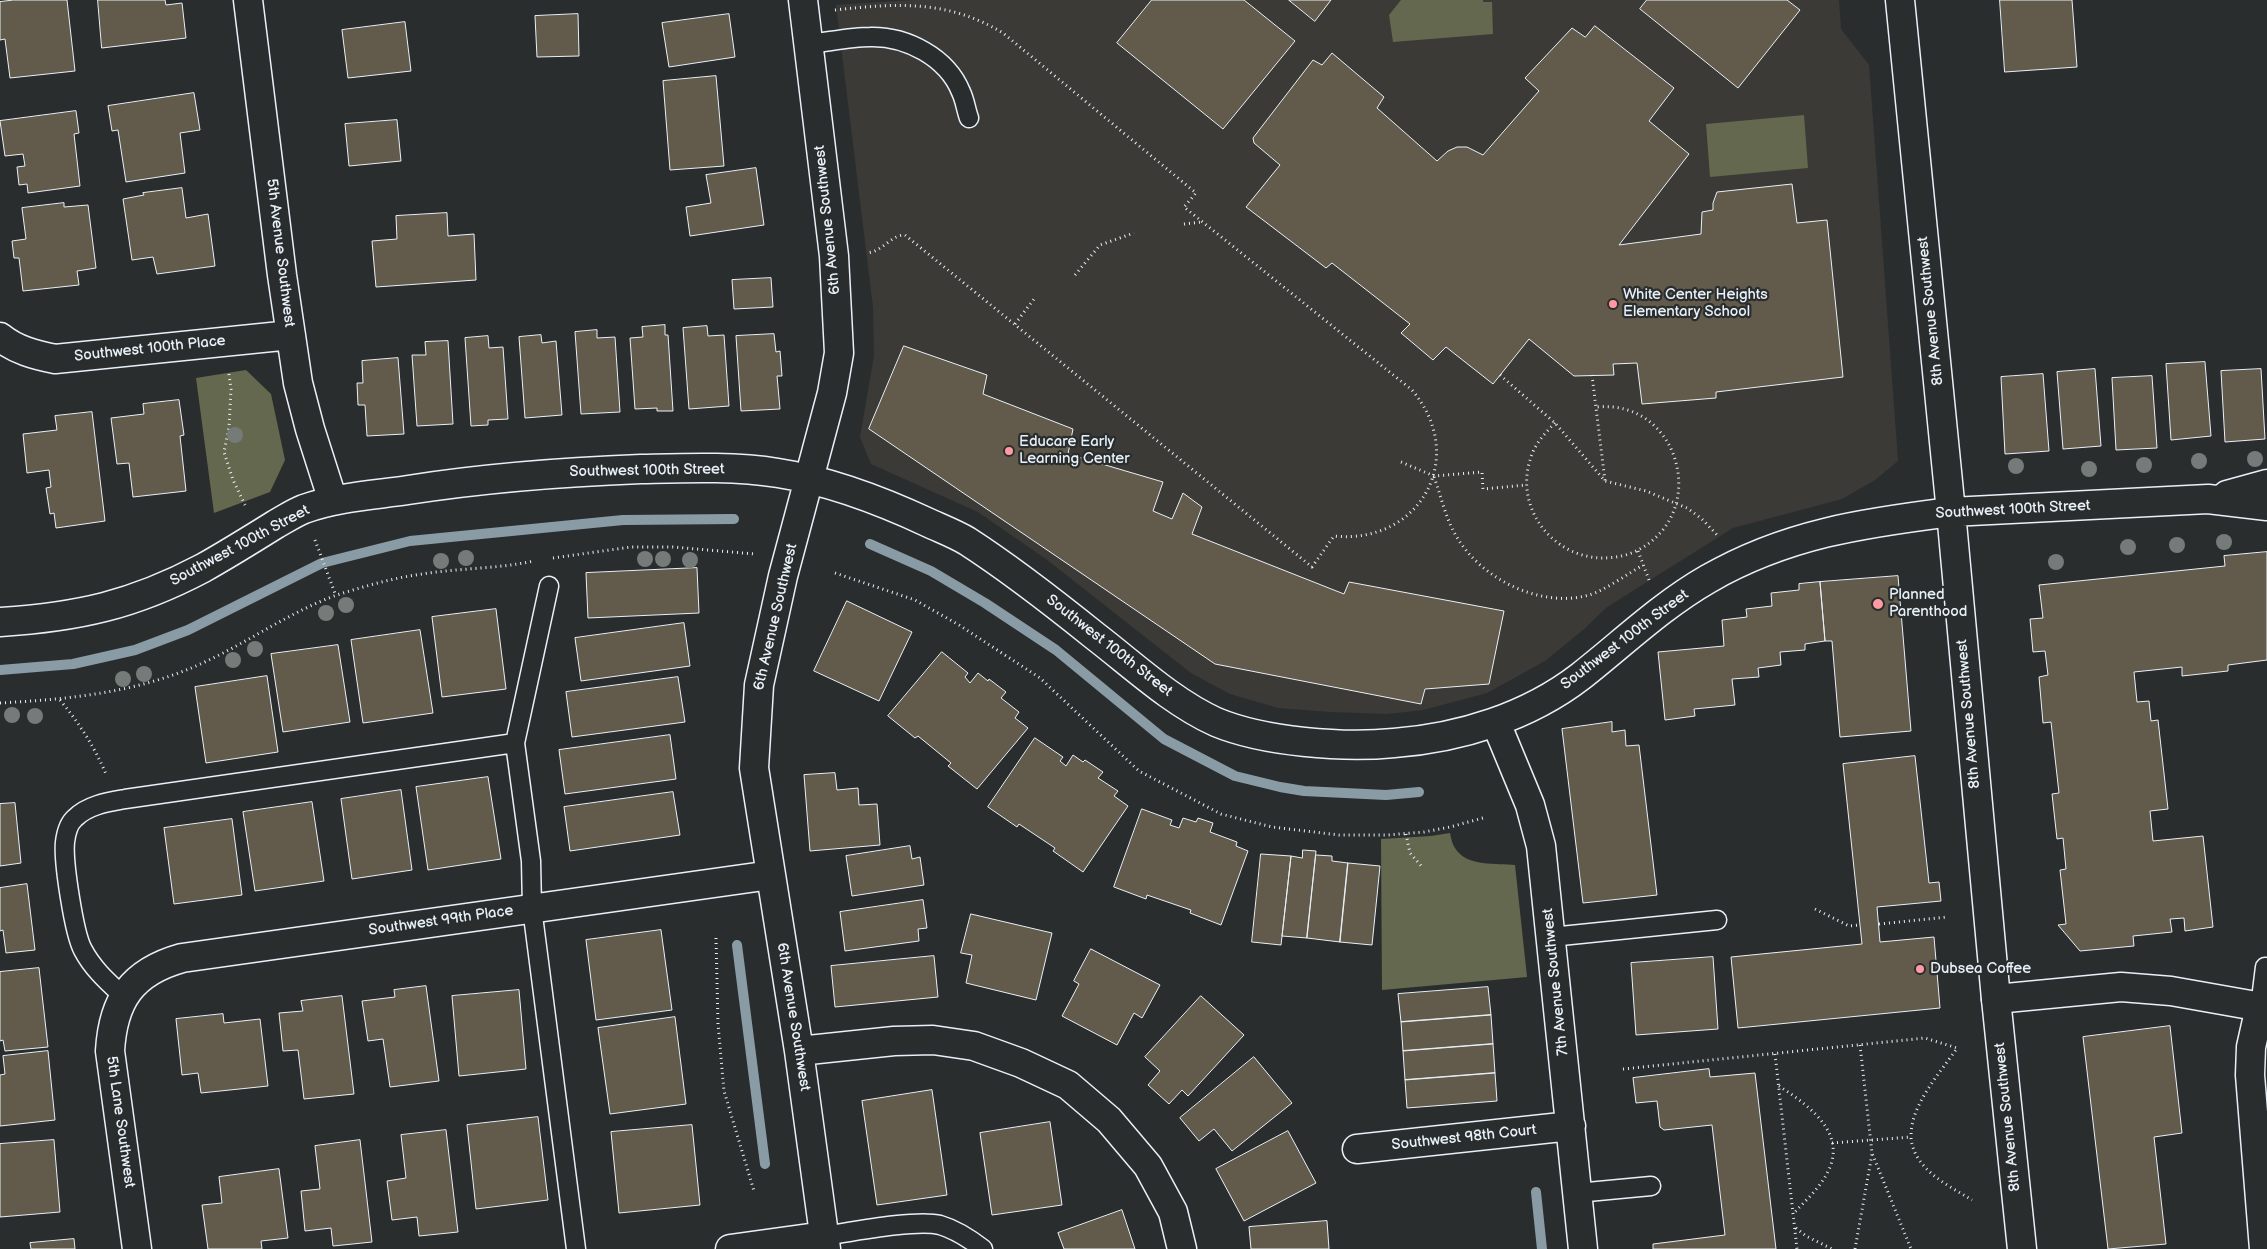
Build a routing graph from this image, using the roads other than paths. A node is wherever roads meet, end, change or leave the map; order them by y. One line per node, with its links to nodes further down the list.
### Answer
1 (248, 0): 6 (street, 5th Avenue Southwest)
2 (1900, 0): 13 (street, 8th Avenue Southwest)
3 (804, 7): 4 (street, 6th Avenue Southwest)
4 (808, 44): 5 (lane); 8 (street, 6th Avenue Southwest)
5 (969, 118)
6 (291, 335): 7 (street, Southwest 100th Place); 11 (street, 5th Avenue Southwest)
7 (5, 341)
8 (809, 479): 11 (street, Southwest 100th Street); 16 (street, Southwest 100th Street); 18 (street, 6th Avenue Southwest)
9 (2267, 484): 10 (street, Southwest 100th Street)
10 (2208, 500): 12 (street, Southwest 100th Street); 13 (street, Southwest 100th Street)
11 (333, 501): 15 (street, Southwest 100th Street)
12 (2267, 506)
13 (1951, 512): 16 (street, Southwest 100th Street); 24 (street, 8th Avenue Southwest)
14 (549, 586): 17 (lane)
15 (0, 622)
16 (1496, 723): 21 (street, 7th Avenue Southwest)
17 (515, 743): 19 (lane); 23 (lane)
18 (771, 875): 19 (street, Southwest 99th Place); 26 (street, 6th Avenue Southwest)
19 (532, 908): 23 (street, Southwest 99th Place); 33 (lane)
20 (1717, 920): 21 (lane)
21 (1551, 937): 27 (street, 7th Avenue Southwest)
22 (2265, 967): 25 (lane)
23 (123, 996): 32 (street, 5th Lane Southwest)
24 (1996, 999): 25 (street); 38 (street, 8th Avenue Southwest)
25 (2263, 1007): 39 (street)
26 (799, 1051): 31 (street, 6th Avenue Southwest); 36 (street)
27 (1570, 1126): 28 (street, Southwest 98th Court); 30 (street, 7th Avenue Southwest)
28 (1357, 1149)
29 (1651, 1186): 30 (lane)
30 (1577, 1193): 37 (street, 7th Avenue Southwest)
31 (825, 1242): 34 (street); 35 (lane)
32 (137, 1249)
33 (576, 1249)
34 (730, 1249)
35 (984, 1249)
36 (1182, 1249)
37 (1583, 1249)
38 (2022, 1249)
39 (2264, 1249)

